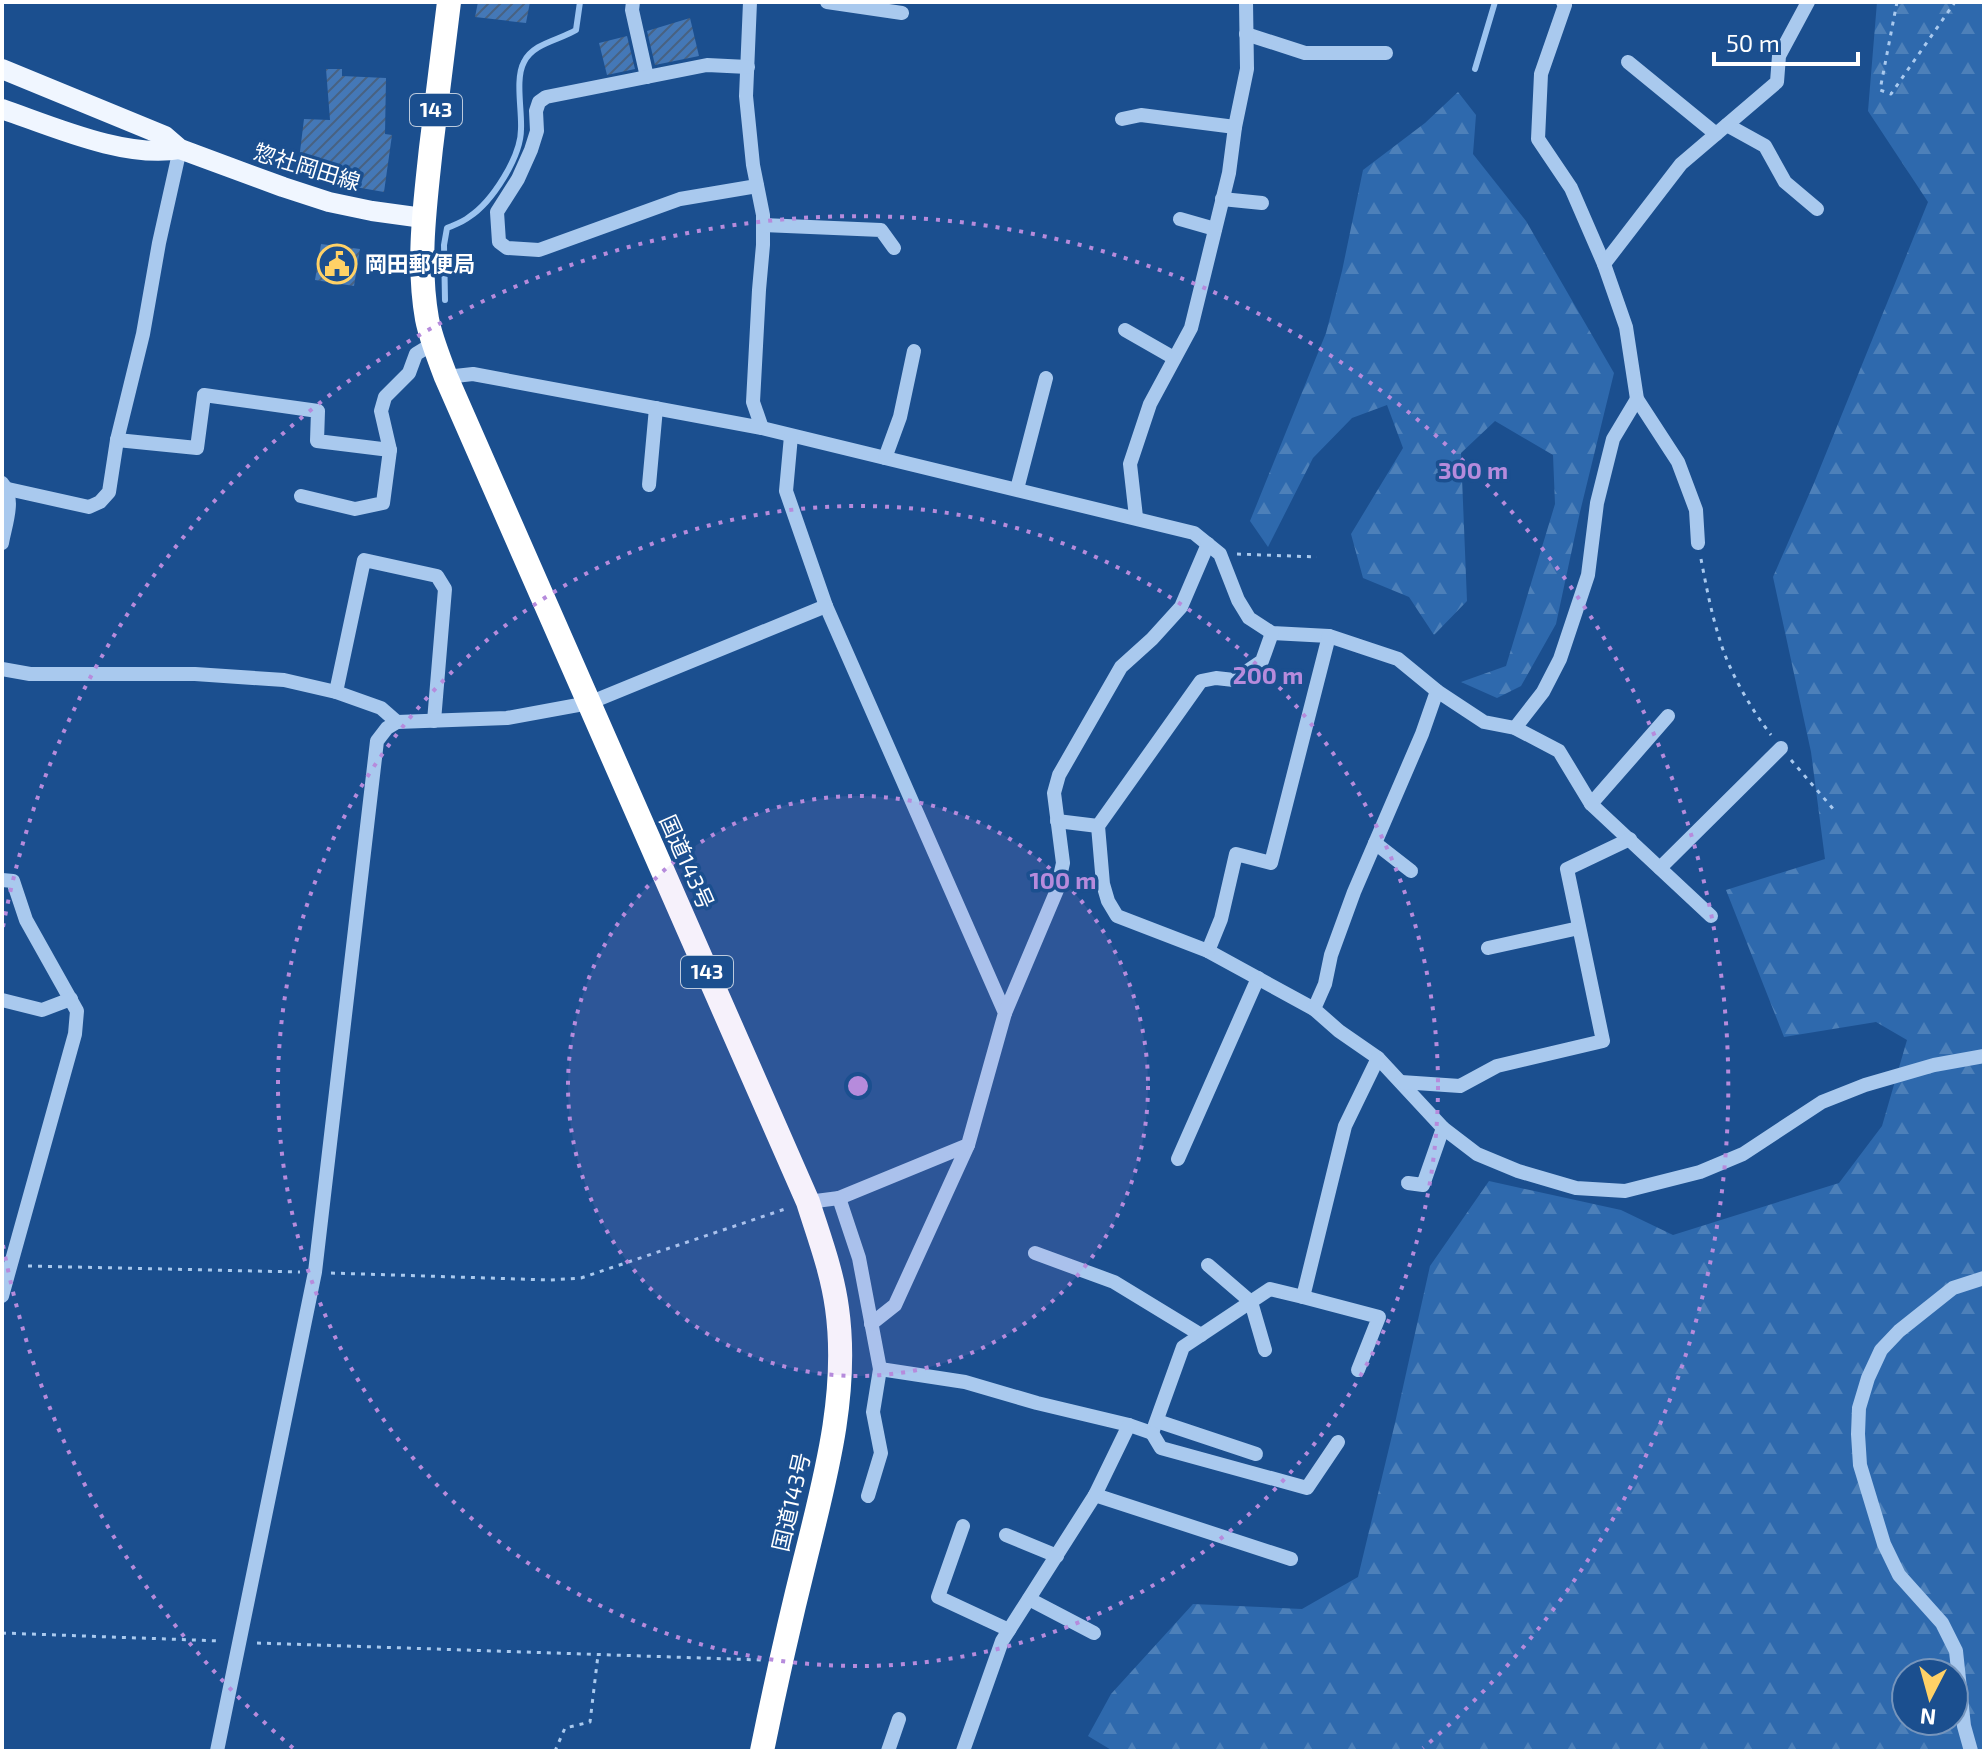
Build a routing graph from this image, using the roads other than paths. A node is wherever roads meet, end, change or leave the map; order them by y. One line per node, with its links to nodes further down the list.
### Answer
1 (449, 2): 24 (highway, 国道143号 / 143)
2 (633, 2): 14 (street)
3 (750, 2): 12 (street)
4 (827, 2): 8 (street)
5 (1246, 2): 9 (street)
6 (1563, 2): 29 (street)
7 (1808, 2): 18 (street)
8 (902, 13)
9 (1246, 34): 10 (street); 17 (street)
10 (1386, 53)
11 (1628, 62): 18 (street)
12 (748, 67): 14 (street); 20 (street)
13 (2, 69): 19 (main road, 惣社岡田線)
14 (647, 77): 20 (street)
15 (2, 109): 19 (main road, 惣社岡田線)
16 (1122, 119): 17 (street)
17 (1235, 127): 21 (street)
18 (1722, 129): 23 (street); 29 (street)
19 (180, 149): 24 (main road, 惣社岡田線); 40 (street)
20 (757, 186): 26 (street)
21 (1222, 199): 22 (street); 27 (street)
22 (1262, 203)
23 (1817, 209)
24 (423, 218): 31 (highway, 国道143号 / 143)
25 (1180, 219): 27 (street)
26 (763, 225): 28 (street); 38 (street)
27 (1215, 229): 33 (street)
28 (894, 248)
29 (1604, 264): 36 (street)
30 (1125, 330): 33 (street)
31 (434, 343): 34 (highway, 国道143号 / 143); 41 (street)
32 (914, 351): 42 (street)
33 (1174, 358): 47 (street)
34 (446, 377): 37 (street); 57 (highway, 国道143号 / 143)
35 (1046, 378): 45 (street)
36 (1637, 399): 49 (street); 61 (street)
37 (656, 408): 38 (street); 43 (street)
38 (762, 428): 39 (street)
39 (791, 436): 42 (street); 51 (street)
40 (117, 440): 41 (street); 44 (street)
41 (390, 450): 46 (street)
42 (885, 458): 45 (street)
43 (649, 485)
44 (5, 486): 48 (street)
45 (1017, 489): 47 (street)
46 (301, 496)
47 (1136, 517): 50 (street)
48 (2, 543)
49 (1698, 543)
50 (1214, 549): 52 (street); 64 (street)
51 (826, 606): 57 (street); 79 (street)
52 (1272, 633): 53 (street); 65 (street)
53 (1329, 636): 55 (street); 74 (street)
54 (2, 669): 56 (street)
55 (1437, 691): 61 (street); 67 (street)
56 (336, 692): 59 (street); 60 (street)
57 (589, 703): 59 (street); 88 (highway, 国道143号 / 143)
58 (1668, 716): 63 (street)
59 (434, 721): 60 (street)
60 (397, 722): 114 (street)
61 (1515, 728): 63 (street)
62 (1781, 748): 68 (street)
63 (1591, 804): 66 (street)
64 (1057, 821): 65 (street); 79 (street)
65 (1098, 826): 74 (street)
66 (1630, 839): 68 (street); 72 (street)
67 (1375, 843): 69 (street); 78 (street)
68 (1660, 868): 71 (street)
69 (1411, 871)
70 (2, 880): 76 (street)
71 (1711, 916)
72 (1579, 928): 73 (street); 82 (street)
73 (1488, 948)
74 (1208, 951): 75 (street)
75 (1258, 978): 78 (street); 85 (street)
76 (71, 999): 77 (street); 92 (street)
77 (2, 1000)
78 (1314, 1009): 81 (street)
79 (1005, 1013): 84 (street)
80 (1984, 1056): 83 (street)
81 (1378, 1058): 82 (street); 93 (street)
82 (1401, 1082): 83 (street)
83 (1443, 1128): 86 (street)
84 (968, 1145): 87 (street); 95 (street)
85 (1178, 1159)
86 (1408, 1183)
87 (839, 1198): 88 (street); 95 (street)
88 (808, 1202): 115 (highway, 国道143号 / 143)
89 (1035, 1253): 96 (street)
90 (1208, 1265): 94 (street)
91 (1984, 1278): 118 (street)
92 (2, 1296)
93 (1303, 1297): 94 (street); 99 (street)
94 (1251, 1302): 96 (street); 97 (street)
95 (871, 1324): 98 (street)
96 (1201, 1335): 101 (street)
97 (1265, 1350)
98 (880, 1369): 100 (street); 105 (street)
99 (1358, 1370)
100 (1129, 1425): 101 (street); 104 (street)
101 (1154, 1427): 102 (street); 103 (street)
102 (1338, 1442)
103 (1256, 1454)
104 (1095, 1495): 108 (street); 109 (street)
105 (868, 1496)
106 (963, 1526): 111 (street)
107 (1006, 1535): 108 (street)
108 (1057, 1556): 110 (street)
109 (1291, 1559)
110 (1029, 1599): 111 (street); 112 (street)
111 (1009, 1630): 117 (street)
112 (1094, 1633)
113 (899, 1719): 116 (street)
114 (217, 1751)
115 (762, 1751)
116 (888, 1751)
117 (963, 1751)
118 (1971, 1751)

